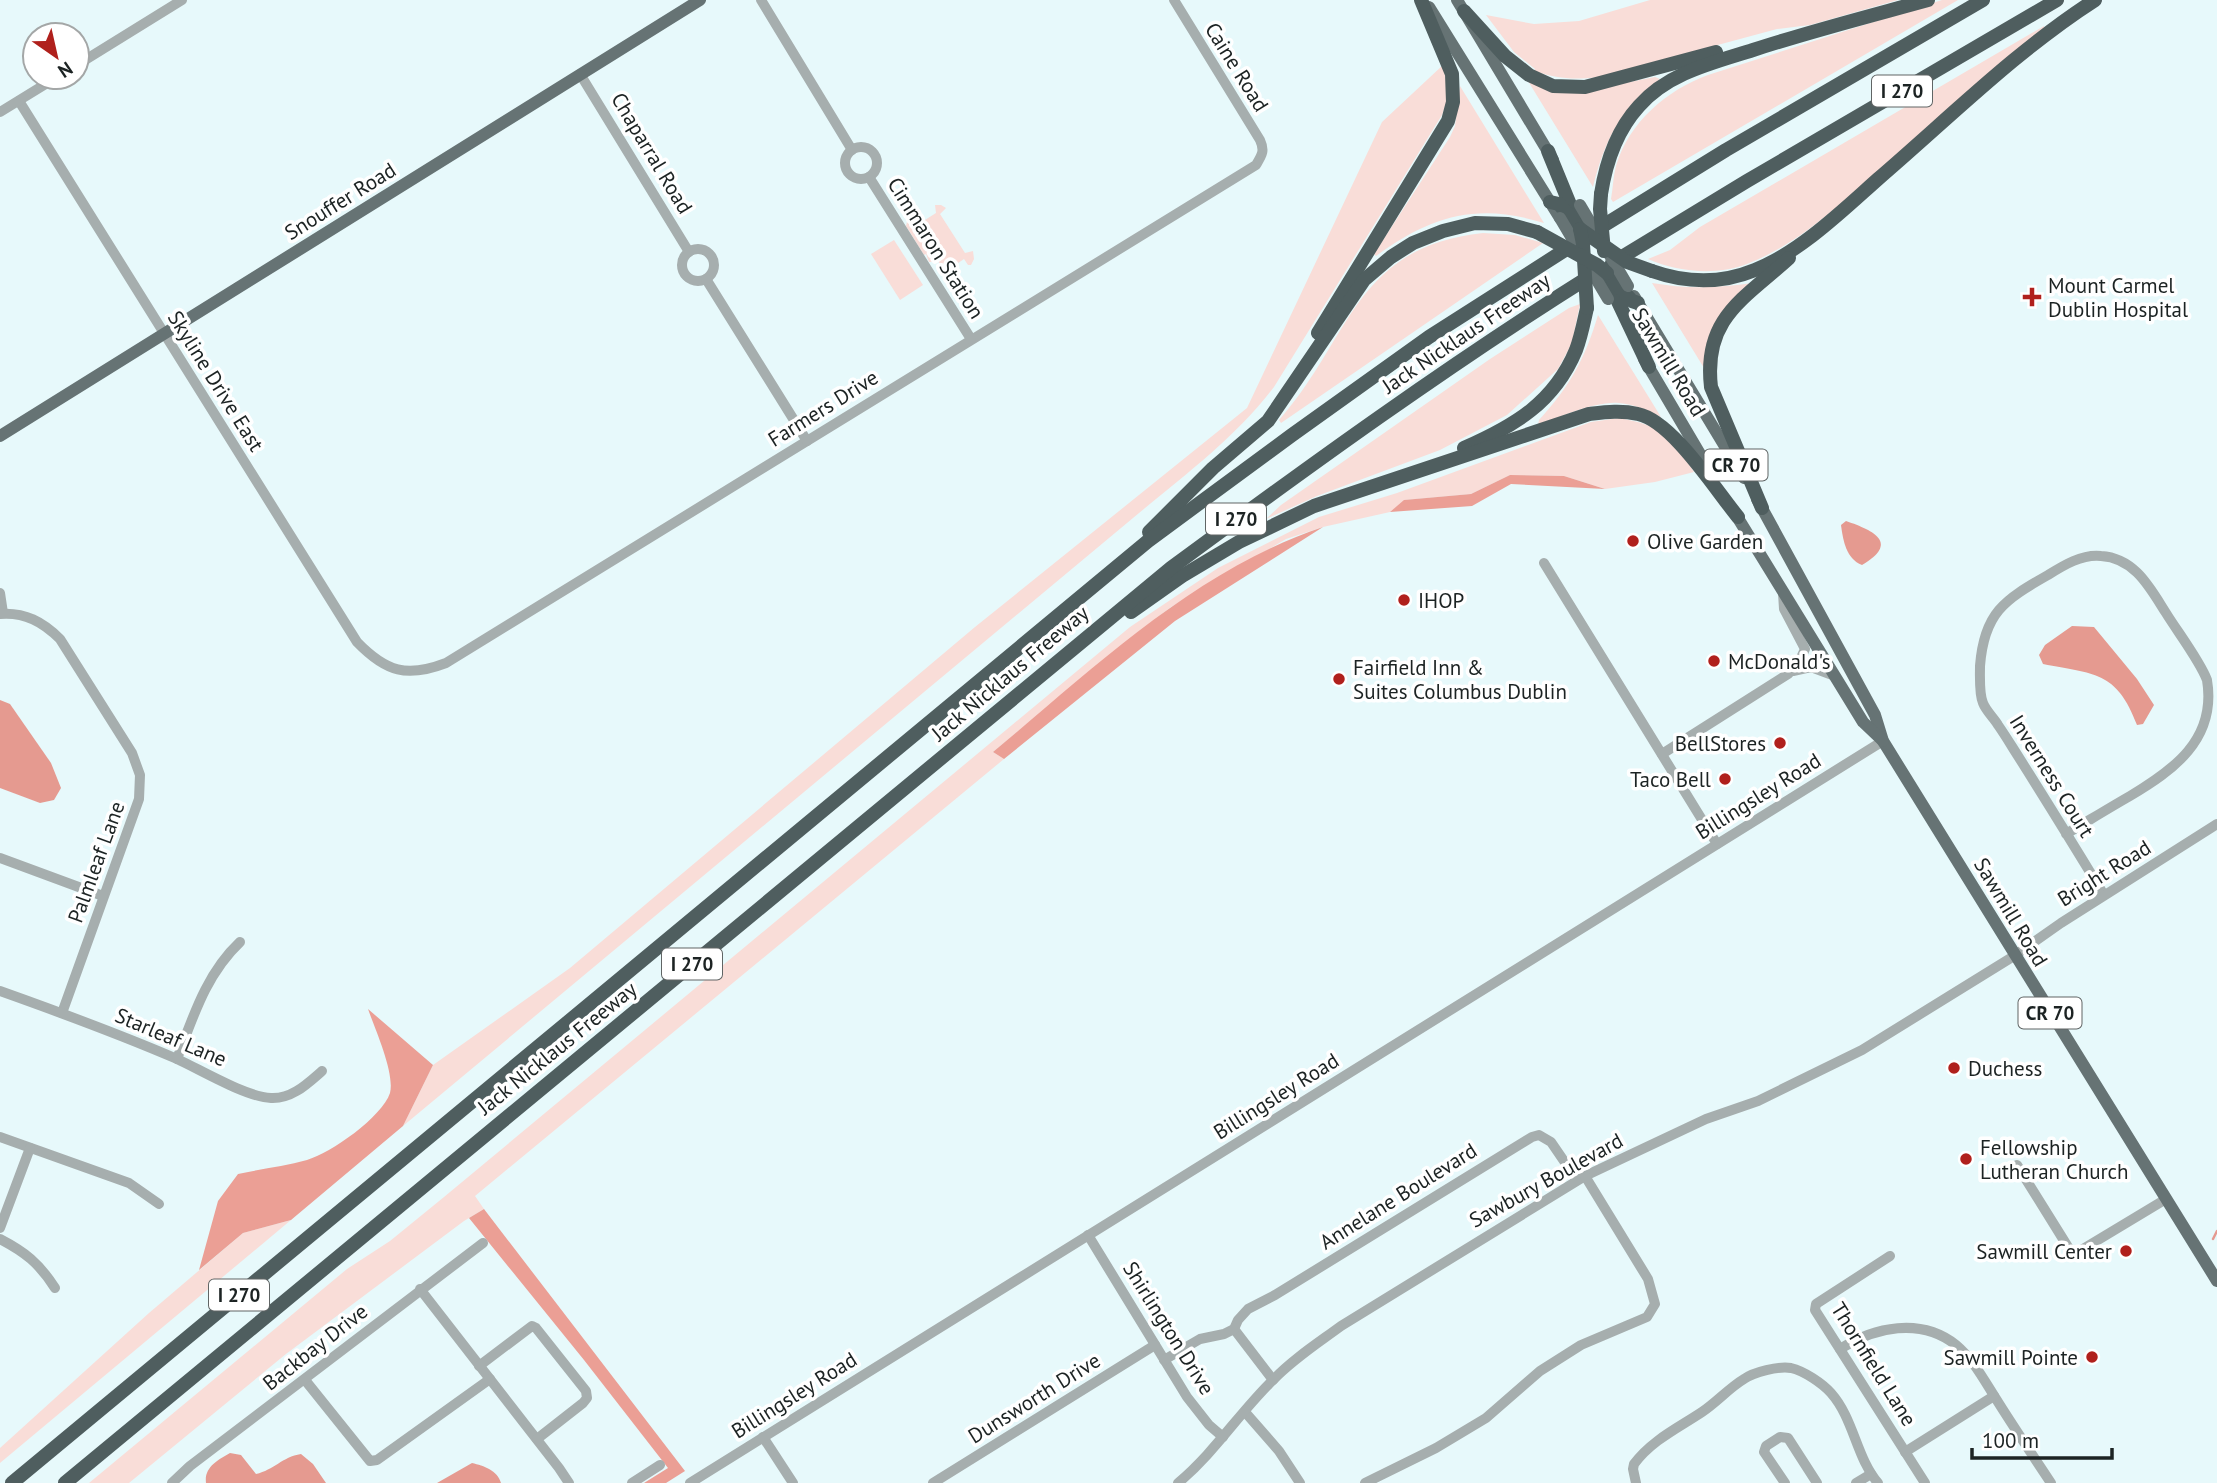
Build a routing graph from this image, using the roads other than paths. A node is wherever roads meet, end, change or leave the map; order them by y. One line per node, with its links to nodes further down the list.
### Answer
1 (182, 0): 12 (street)
2 (700, 0): 13 (main road, Snouffer Road)
3 (761, 0): 17 (street, Cimmaron Station)
4 (1174, 0): 19 (street, Caine Road)
5 (1423, 0): 21 (main road); 35 (highway)
6 (1928, 0): 11 (highway)
7 (1983, 0): 42 (highway, Jack Nicklaus Freeway / I 270)
8 (2057, 0): 49 (highway, Jack Nicklaus Freeway / I 270)
9 (2095, 0): 23 (highway)
10 (1460, 5): 11 (highway); 18 (main road)
11 (1796, 36): 25 (highway, bridge)
12 (91, 56)
13 (580, 74): 26 (street, Chaparral Road); 32 (main road, Snouffer Road)
14 (35, 91): 15 (street)
15 (19, 101): 16 (street); 32 (street, Skyline Drive East)
16 (0, 112)
17 (852, 150): 20 (street, Cimmaron Station); 20 (street, Cimmaron Station)
18 (1548, 151): 22 (highway)
19 (1262, 155): 33 (street, Farmers Drive)
20 (869, 177): 33 (street, Cimmaron Station)
21 (1550, 202): 22 (highway)
22 (1570, 212): 24 (highway); 25 (main road, Sawmill Road, bridge); 27 (main road, Sawmill Road, bridge)
23 (1823, 228): 25 (highway, bridge); 39 (highway)
24 (1580, 229): 25 (highway, bridge); 27 (highway, bridge)
25 (1604, 247): 28 (highway, bridge); 30 (main road, Sawmill Road, bridge)
26 (689, 252): 29 (street, Chaparral Road); 29 (street, Chaparral Road)
27 (1585, 259): 28 (highway, bridge); 30 (main road, Sawmill Road, bridge); 35 (highway, bridge); 38 (highway, bridge)
28 (1607, 274): 30 (highway)
29 (706, 279): 37 (street, Chaparral Road)
30 (1618, 292): 31 (highway); 34 (highway)
31 (1638, 303): 39 (main road, Sawmill Road / CR 70)
32 (163, 334): 36 (main road, Snouffer Road); 46 (street, Skyline Drive East)
33 (971, 340): 37 (street, Farmers Drive)
34 (1649, 367): 40 (main road, Sawmill Road / CR 70)
35 (1296, 380): 42 (highway)
36 (0, 436)
37 (807, 441): 46 (street, Farmers Drive)
38 (1395, 478): 40 (highway); 49 (highway)
39 (1762, 508): 50 (main road, Sawmill Road / CR 70)
40 (1738, 517): 43 (main road, Sawmill Road / CR 70)
41 (1544, 563): 51 (street)
42 (1101, 579): 94 (highway, Jack Nicklaus Freeway / I 270)
43 (1782, 590): 47 (street); 48 (main road, Sawmill Road / CR 70)
44 (0, 593): 45 (street)
45 (1, 613): 57 (street, Palmleaf Lane)
46 (394, 669)
47 (1792, 671): 48 (street); 51 (street)
48 (1835, 677): 50 (main road, Sawmill Road / CR 70)
49 (1027, 685): 95 (highway, Jack Nicklaus Freeway / I 270)
50 (1883, 741): 54 (street, Billingsley Road); 59 (main road, Sawmill Road / CR 70)
51 (1662, 754): 54 (street)
52 (2217, 824): 56 (street, Bright Road)
53 (2066, 834): 53 (street, Inverness Court); 56 (street, Inverness Court)
54 (1717, 844): 71 (street, Billingsley Road)
55 (0, 858): 57 (street)
56 (2104, 895): 59 (street, Bright Road)
57 (103, 896): 61 (street, Palmleaf Lane)
58 (240, 942): 62 (street)
59 (2014, 956): 67 (street, Sawbury Boulevard); 68 (main road, Sawmill Road / CR 70)
60 (0, 991): 61 (street, Starleaf Lane)
61 (62, 1013): 62 (street, Starleaf Lane)
62 (177, 1059): 63 (street, Starleaf Lane)
63 (323, 1071)
64 (0, 1137): 65 (street)
65 (30, 1148): 69 (street); 70 (street)
66 (2017, 1165): 68 (street)
67 (1581, 1178): 78 (street, Annelane Boulevard); 85 (street, Sawbury Boulevard); 104 (street, Annelane Boulevard)
68 (2166, 1199): 75 (main road, Sawmill Road / CR 70)
69 (159, 1204)
70 (0, 1228)
71 (1087, 1236): 79 (street, Shirlington Drive); 88 (street, Billingsley Road)
72 (0, 1238): 76 (street)
73 (483, 1243): 77 (street, Backbay Drive)
74 (1889, 1256): 80 (street, Thornfield Lane)
75 (2217, 1282)
76 (55, 1288)
77 (420, 1289): 82 (street); 84 (street, Backbay Drive)
78 (1234, 1329): 81 (street); 85 (street)
79 (1155, 1345): 81 (street, Shirlington Drive); 101 (street, Dunsworth Drive)
80 (1840, 1349): 86 (street); 91 (street, Thornfield Lane)
81 (1164, 1360): 89 (street, Shirlington Drive)
82 (479, 1366): 83 (street); 90 (street)
83 (490, 1379): 84 (street); 90 (street)
84 (305, 1380): 96 (street, Backbay Drive)
85 (1273, 1380): 87 (street, Sawbury Boulevard)
86 (1994, 1396): 91 (street); 110 (street)
87 (1245, 1412): 89 (street, Sawbury Boulevard); 103 (street)
88 (763, 1437): 99 (street, Billingsley Road); 100 (street)
89 (1223, 1437): 102 (street, Sawbury Boulevard)
90 (537, 1440): 97 (street)
91 (1905, 1452): 109 (street, Thornfield Lane)
92 (660, 1465): 98 (street)
93 (1875, 1478): 105 (street); 108 (street)
94 (12, 1483)
95 (65, 1483)
96 (172, 1483)
97 (569, 1483)
98 (632, 1483)
99 (690, 1483)
100 (793, 1483)
101 (933, 1483)
102 (1178, 1483)
103 (1300, 1483)
104 (1364, 1483)
105 (1636, 1483)
106 (1785, 1483): 107 (street)
107 (1817, 1483)
108 (1856, 1483)
109 (1925, 1483)
110 (2051, 1483)

